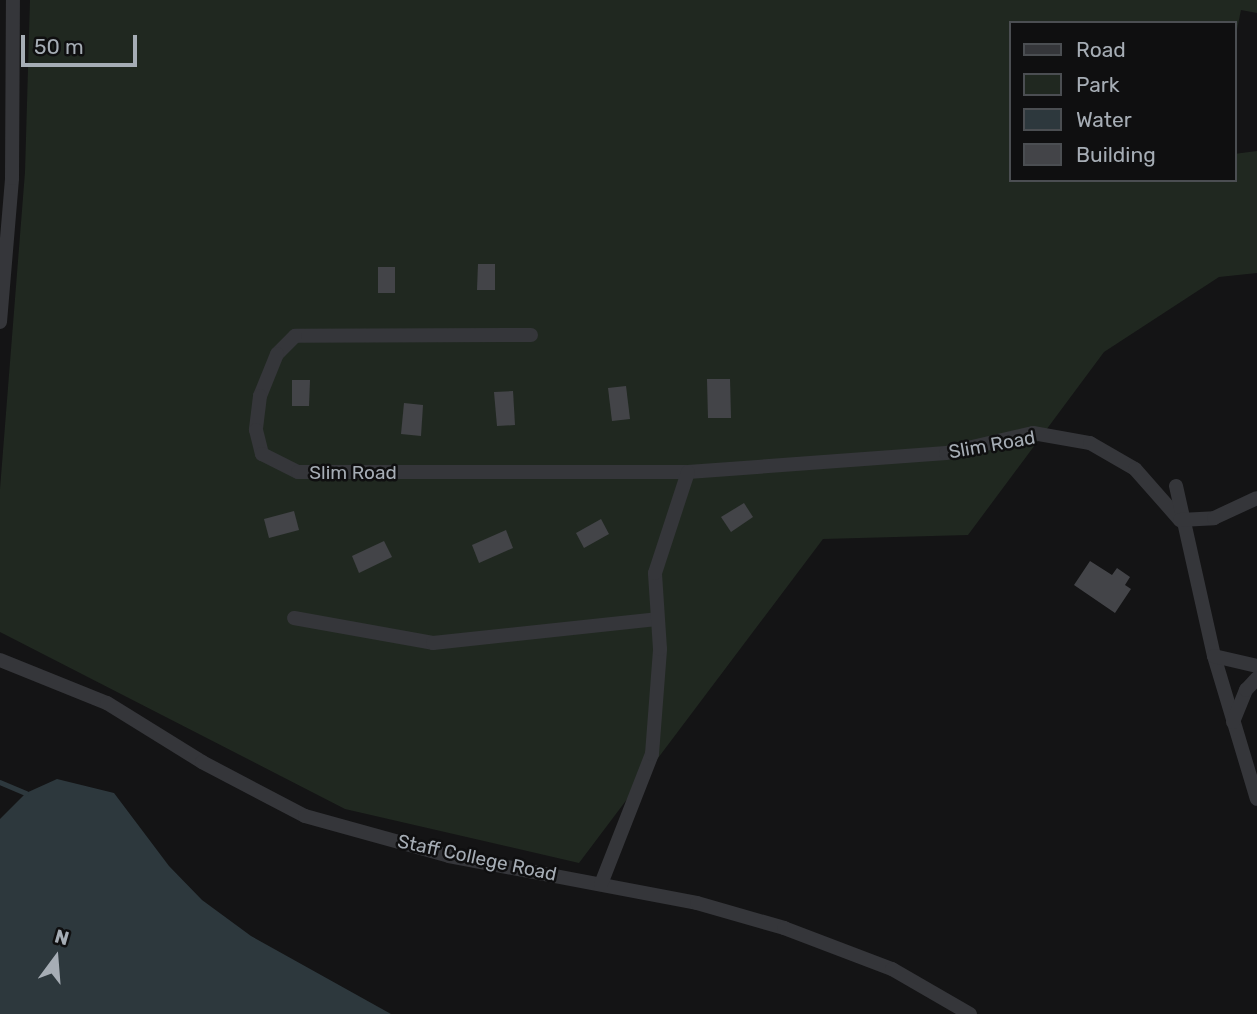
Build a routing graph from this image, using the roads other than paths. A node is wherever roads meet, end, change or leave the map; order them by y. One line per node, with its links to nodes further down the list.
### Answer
1 (13, 0): 2 (street)
2 (0, 322)
3 (531, 335): 4 (street, Slim Road)
4 (688, 472): 7 (street, Slim Road); 9 (street)
5 (1176, 486): 7 (street)
6 (1257, 498): 7 (street)
7 (1180, 520): 10 (street, Slim Road)
8 (294, 618): 9 (street)
9 (657, 619): 16 (street)
10 (1214, 656): 12 (street); 14 (street, Slim Road)
11 (0, 660): 16 (street, Staff College Road)
12 (1257, 666)
13 (1257, 678): 14 (street)
14 (1232, 723): 15 (street)
15 (1257, 799)
16 (601, 884): 17 (street, Staff College Road)
17 (970, 1014)

